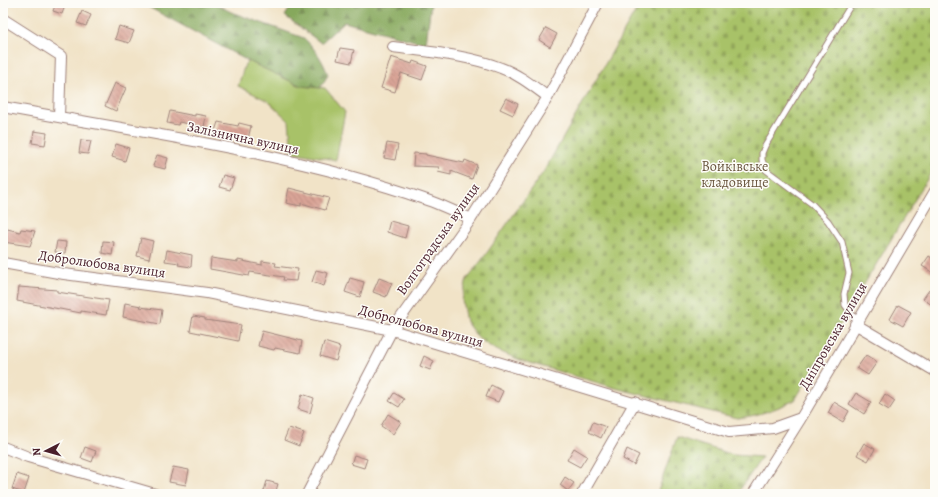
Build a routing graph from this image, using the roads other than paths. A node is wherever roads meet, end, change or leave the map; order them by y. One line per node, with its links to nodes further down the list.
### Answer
1 (598, 3): 5 (street, Волгоградська вулиця)
2 (852, 3): 11 (lane)
3 (3, 19): 7 (street)
4 (393, 47): 5 (street)
5 (548, 97): 9 (street, Волгоградська вулиця)
6 (3, 107): 7 (street, Залізнична вулиця)
7 (59, 117): 9 (street, Залізнична вулиця)
8 (935, 191): 11 (street, Дніпровська вулиця)
9 (471, 219): 12 (street, Волгоградська вулиця)
10 (3, 263): 12 (street, Добролюбова вулиця)
11 (855, 324): 13 (street); 15 (street, Дніпровська вулиця)
12 (392, 330): 14 (street, Добролюбова вулиця); 18 (street, Волгоградська вулиця)
13 (935, 371)
14 (635, 402): 15 (street, Добролюбова вулиця); 19 (street)
15 (800, 418): 20 (street, Дніпровська вулиця)
16 (3, 448): 17 (street)
17 (155, 494)
18 (307, 494)
19 (582, 494)
20 (753, 494)

